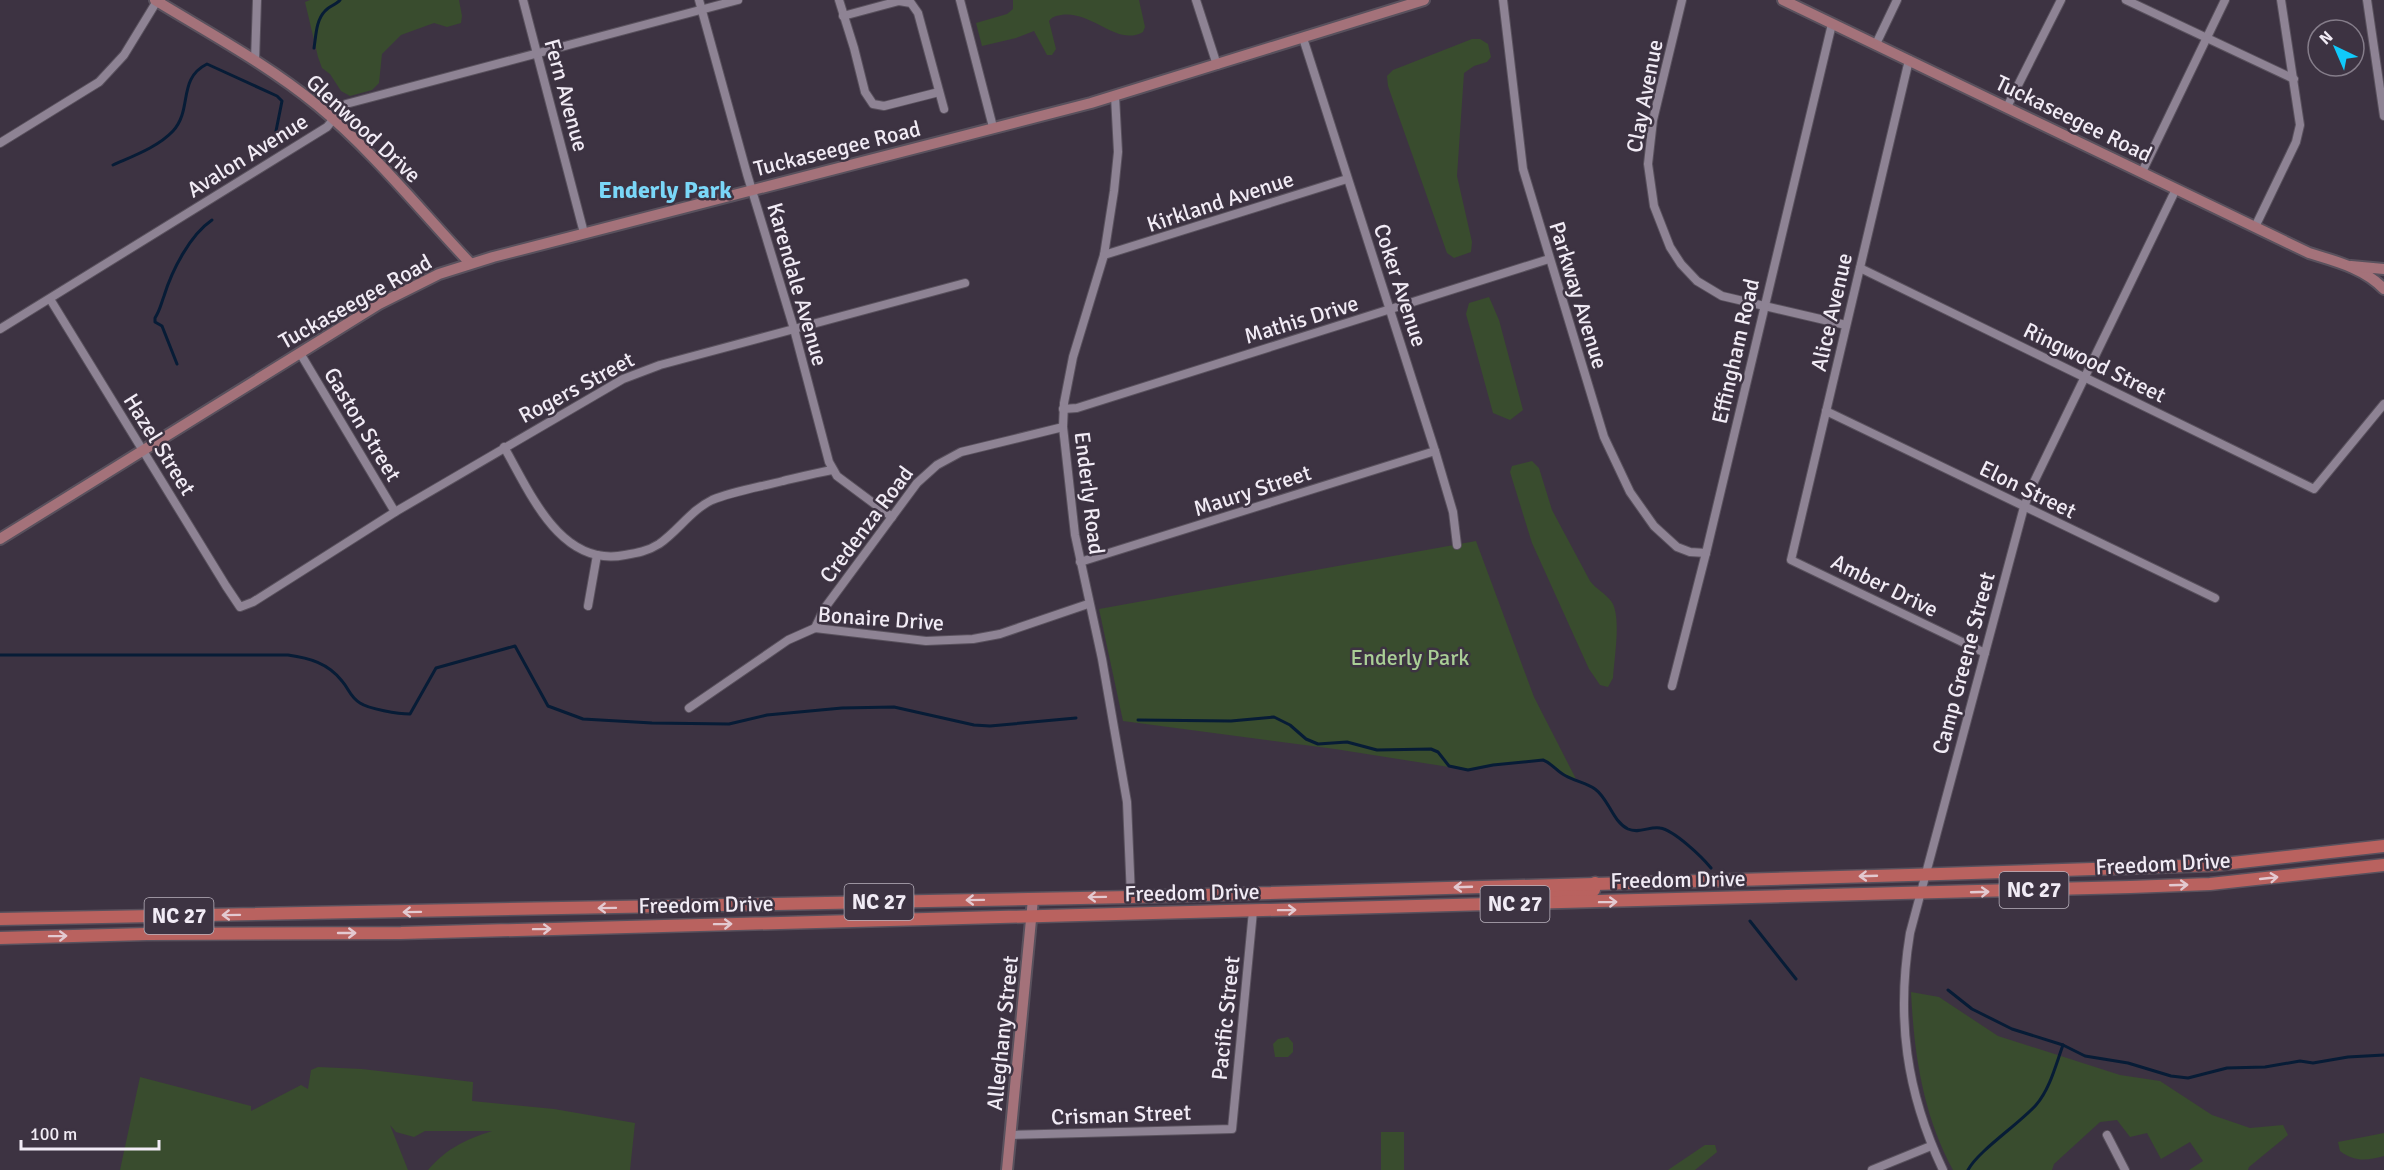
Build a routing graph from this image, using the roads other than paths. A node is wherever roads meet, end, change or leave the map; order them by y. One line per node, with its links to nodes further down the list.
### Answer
1 (257, 0): 27 (street)
2 (523, 0): 25 (street, Fern Avenue)
3 (699, 0): 19 (street, Karendale Avenue)
4 (738, 0): 19 (street, Avalon Avenue)
5 (839, 0): 20 (street)
6 (960, 0): 36 (street)
7 (1196, 0): 28 (street)
8 (1424, 0): 22 (main road, Tuckaseegee Road)
9 (1503, 0): 45 (street, Parkway Avenue)
10 (1682, 0): 53 (street, Clay Avenue)
11 (1783, 0): 21 (main road, Tuckaseegee Road)
12 (1897, 0): 24 (street)
13 (2061, 0): 32 (street)
14 (2126, 0): 23 (street)
15 (2225, 0): 23 (street)
16 (2281, 0): 29 (street)
17 (2367, 0): 34 (street)
18 (156, 1): 27 (main road, Glenwood Drive); 37 (street)
19 (702, 9): 25 (street, Avalon Avenue); 40 (street, Karendale Avenue)
20 (843, 16): 30 (street); 30 (street)
21 (1832, 24): 24 (main road, Tuckaseegee Road); 53 (street, Effingham Road)
22 (1303, 38): 28 (main road, Tuckaseegee Road); 39 (street, Coker Avenue)
23 (2207, 38): 29 (street); 38 (street)
24 (1876, 44): 26 (main road, Tuckaseegee Road)
25 (537, 53): 35 (street, Avalon Avenue); 43 (street, Fern Avenue)
26 (1909, 60): 32 (main road, Tuckaseegee Road); 48 (street, Alice Avenue)
27 (255, 61): 35 (main road, Glenwood Drive)
28 (1217, 65): 31 (main road, Tuckaseegee Road)
29 (2294, 79): 42 (street)
30 (939, 92): 33 (street)
31 (1115, 96): 36 (main road, Tuckaseegee Road); 44 (street, Enderly Road)
32 (2007, 107): 38 (main road, Tuckaseegee Road)
33 (944, 109)
34 (2384, 116)
35 (333, 119): 46 (main road, Glenwood Drive); 52 (street, Avalon Avenue)
36 (993, 128): 40 (main road, Tuckaseegee Road)
37 (0, 143)
38 (2142, 172): 41 (main road, Tuckaseegee Road)
39 (1347, 179): 44 (street, Kirkland Avenue); 54 (street, Coker Avenue)
40 (752, 189): 43 (main road, Tuckaseegee Road); 57 (street, Karendale Avenue)
41 (2176, 189): 42 (main road, Tuckaseegee Road); 59 (street, Camp Greene Street)
42 (2255, 227): 47 (main road, Tuckaseegee Road)
43 (584, 233): 46 (main road, Tuckaseegee Road)
44 (1104, 255): 61 (street, Enderly Road)
45 (1549, 259): 54 (street, Mathis Drive); 73 (street, Parkway Avenue)
46 (470, 263): 58 (main road, Tuckaseegee Road)
47 (2350, 266): 49 (main road, Tuckaseegee Road); 51 (main road, Tuckaseegee Road)
48 (1860, 268): 55 (street, Alice Avenue); 59 (street, Ringwood Street)
49 (2384, 269)
50 (965, 283): 57 (street, Rogers Street)
51 (2384, 289)
52 (50, 299): 56 (street, Avalon Avenue); 65 (street, Hazel Street)
53 (1764, 306): 55 (street, Clay Avenue); 73 (street, Effingham Road)
54 (1390, 310): 61 (street, Mathis Drive); 66 (street, Coker Avenue)
55 (1846, 325): 62 (street, Alice Avenue)
56 (0, 329)
57 (794, 329): 64 (street, Rogers Street); 67 (street, Karendale Avenue)
58 (300, 353): 65 (main road, Tuckaseegee Road); 69 (street, Gaston Street)
59 (2085, 376): 60 (street, Ringwood Street); 68 (street, Camp Greene Street)
60 (2384, 404)
61 (1063, 409): 63 (street, Enderly Road)
62 (1826, 411): 68 (street, Elon Street); 76 (street, Alice Avenue)
63 (1063, 427): 70 (street, Credenza Road); 75 (street, Enderly Road)
64 (504, 447): 69 (street, Rogers Street); 74 (street)
65 (143, 450): 71 (main road, Tuckaseegee Road); 80 (street, Hazel Street)
66 (1435, 451): 72 (street, Coker Avenue); 75 (street, Maury Street)
67 (832, 470): 70 (street); 74 (street)
68 (2024, 507): 77 (street, Elon Street); 82 (street, Camp Greene Street)
69 (395, 512): 80 (street, Rogers Street)
70 (892, 517): 81 (street, Credenza Road)
71 (0, 539)
72 (1457, 544)
73 (1706, 553): 83 (street, Effingham Road)
74 (597, 555): 79 (street)
75 (1080, 562): 78 (street, Enderly Road)
76 (1802, 565): 82 (street, Amber Drive)
77 (2215, 598)
78 (1088, 604): 81 (street, Bonaire Drive); 91 (street, Enderly Road)
79 (588, 606)
80 (240, 607)
81 (815, 628): 84 (street, Bonaire Drive)
82 (1985, 653): 87 (street, Camp Greene Street)
83 (1672, 686)
84 (689, 708)
85 (2384, 846): 87 (main road, Freedom Drive / NC 27)
86 (2384, 864): 90 (main road, Freedom Drive / NC 27, one-way to 86)
87 (1926, 874): 88 (main road, Freedom Drive / NC 27, one-way to 88); 90 (street, Camp Greene Street)
88 (1595, 884): 89 (main road, Freedom Drive / NC 27, one-way to 89); 93 (main road)
89 (1350, 891): 91 (main road, Freedom Drive / NC 27); 95 (main road)
90 (1921, 893): 93 (main road, Freedom Drive / NC 27, one-way to 90); 105 (street, Camp Greene Street)
91 (1131, 897): 92 (main road, Freedom Drive / NC 27, one-way to 92)
92 (1033, 899): 94 (main road, Freedom Drive / NC 27, one-way to 94); 97 (main road, Alleghany Street)
93 (1527, 904): 95 (main road, Freedom Drive / NC 27, one-way to 93)
94 (665, 906): 96 (main road, Freedom Drive / NC 27, one-way to 96); 99 (main road)
95 (1253, 911): 97 (main road, Freedom Drive / NC 27); 102 (street, Pacific Street)
96 (289, 915): 98 (main road, Freedom Drive / NC 27, one-way to 98); 100 (main road)
97 (1033, 918): 99 (main road, Freedom Drive / NC 27, one-way to 97); 103 (main road, Alleghany Street)
98 (0, 919)
99 (664, 925): 100 (main road, Freedom Drive / NC 27, one-way to 99)
100 (289, 933): 101 (main road, Freedom Drive / NC 27, one-way to 100)
101 (0, 938)
102 (1232, 1129): 103 (street, Crisman Street)
103 (1011, 1135): 106 (main road, Alleghany Street)
104 (2107, 1136): 109 (street)
105 (1931, 1146): 107 (street); 108 (street, Camp Greene Street)
106 (1008, 1170)
107 (1872, 1170)
108 (1942, 1170)
109 (2125, 1170)

